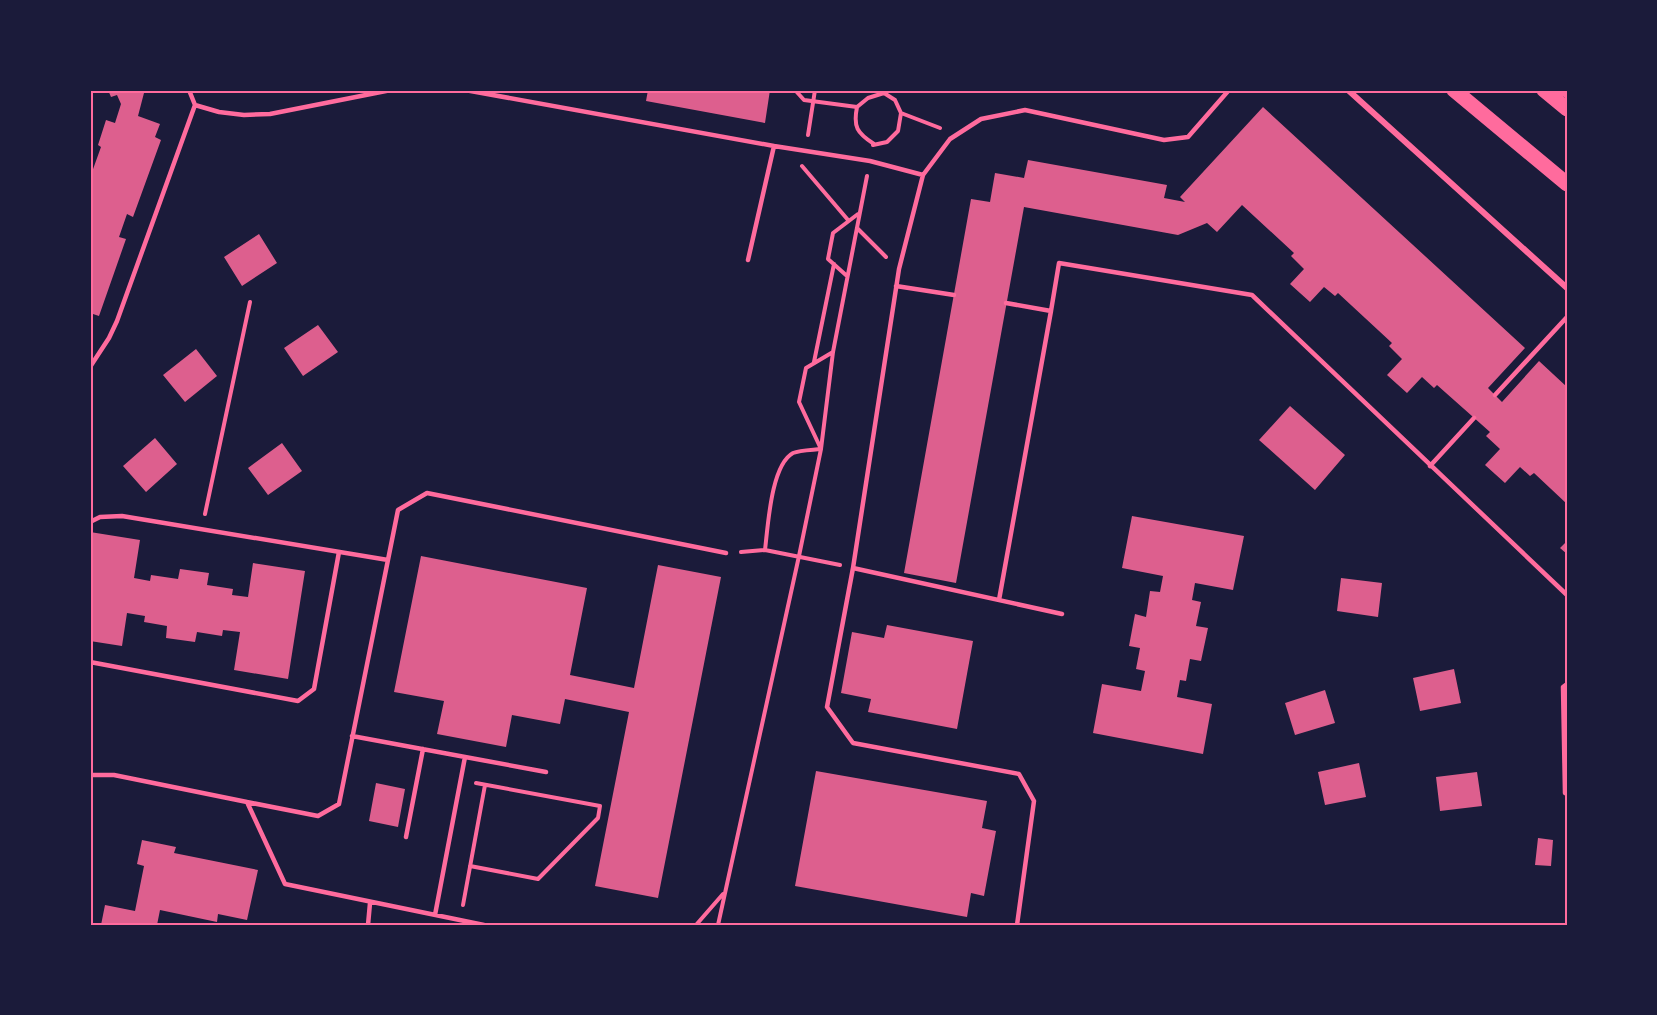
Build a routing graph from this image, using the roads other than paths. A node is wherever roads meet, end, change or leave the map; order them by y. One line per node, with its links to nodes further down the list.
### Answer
1 (189, 90): 10 (lane)
2 (392, 90): 10 (lane)
3 (465, 90): 12 (lane)
4 (1229, 90): 13 (lane)
5 (1348, 90): 17 (street)
6 (1454, 90): 14 (main road)
7 (1544, 90): 11 (main road)
8 (1556, 90): 9 (street)
9 (1567, 95)
10 (195, 105): 22 (lane)
11 (1567, 109)
12 (774, 146): 13 (lane); 15 (lane)
13 (923, 175): 16 (lane)
14 (1567, 184)
15 (748, 260)
16 (896, 286): 18 (lane); 30 (lane)
17 (1567, 288)
18 (954, 295)
19 (1006, 303): 20 (lane)
20 (1051, 311): 25 (lane); 32 (lane)
21 (1567, 317): 23 (lane)
22 (90, 367)
23 (1496, 395)
24 (1474, 418): 25 (lane)
25 (1430, 466): 31 (lane)
26 (90, 522): 27 (lane)
27 (339, 552): 29 (lane); 34 (lane)
28 (726, 553): 29 (lane)
29 (388, 560): 36 (lane)
30 (853, 568): 32 (lane); 48 (lane)
31 (1567, 595)
32 (999, 600): 33 (lane)
33 (1062, 614)
34 (90, 662)
35 (1567, 684): 41 (lane)
36 (352, 736): 37 (lane); 42 (lane)
37 (423, 749): 38 (lane); 43 (lane)
38 (465, 757): 39 (lane); 45 (lane)
39 (546, 772)
40 (90, 775): 42 (lane)
41 (1567, 794)
42 (247, 802): 44 (lane)
43 (406, 837)
44 (370, 903): 45 (lane); 46 (lane)
45 (435, 915): 47 (lane)
46 (368, 925)
47 (484, 925)
48 (1017, 925)

